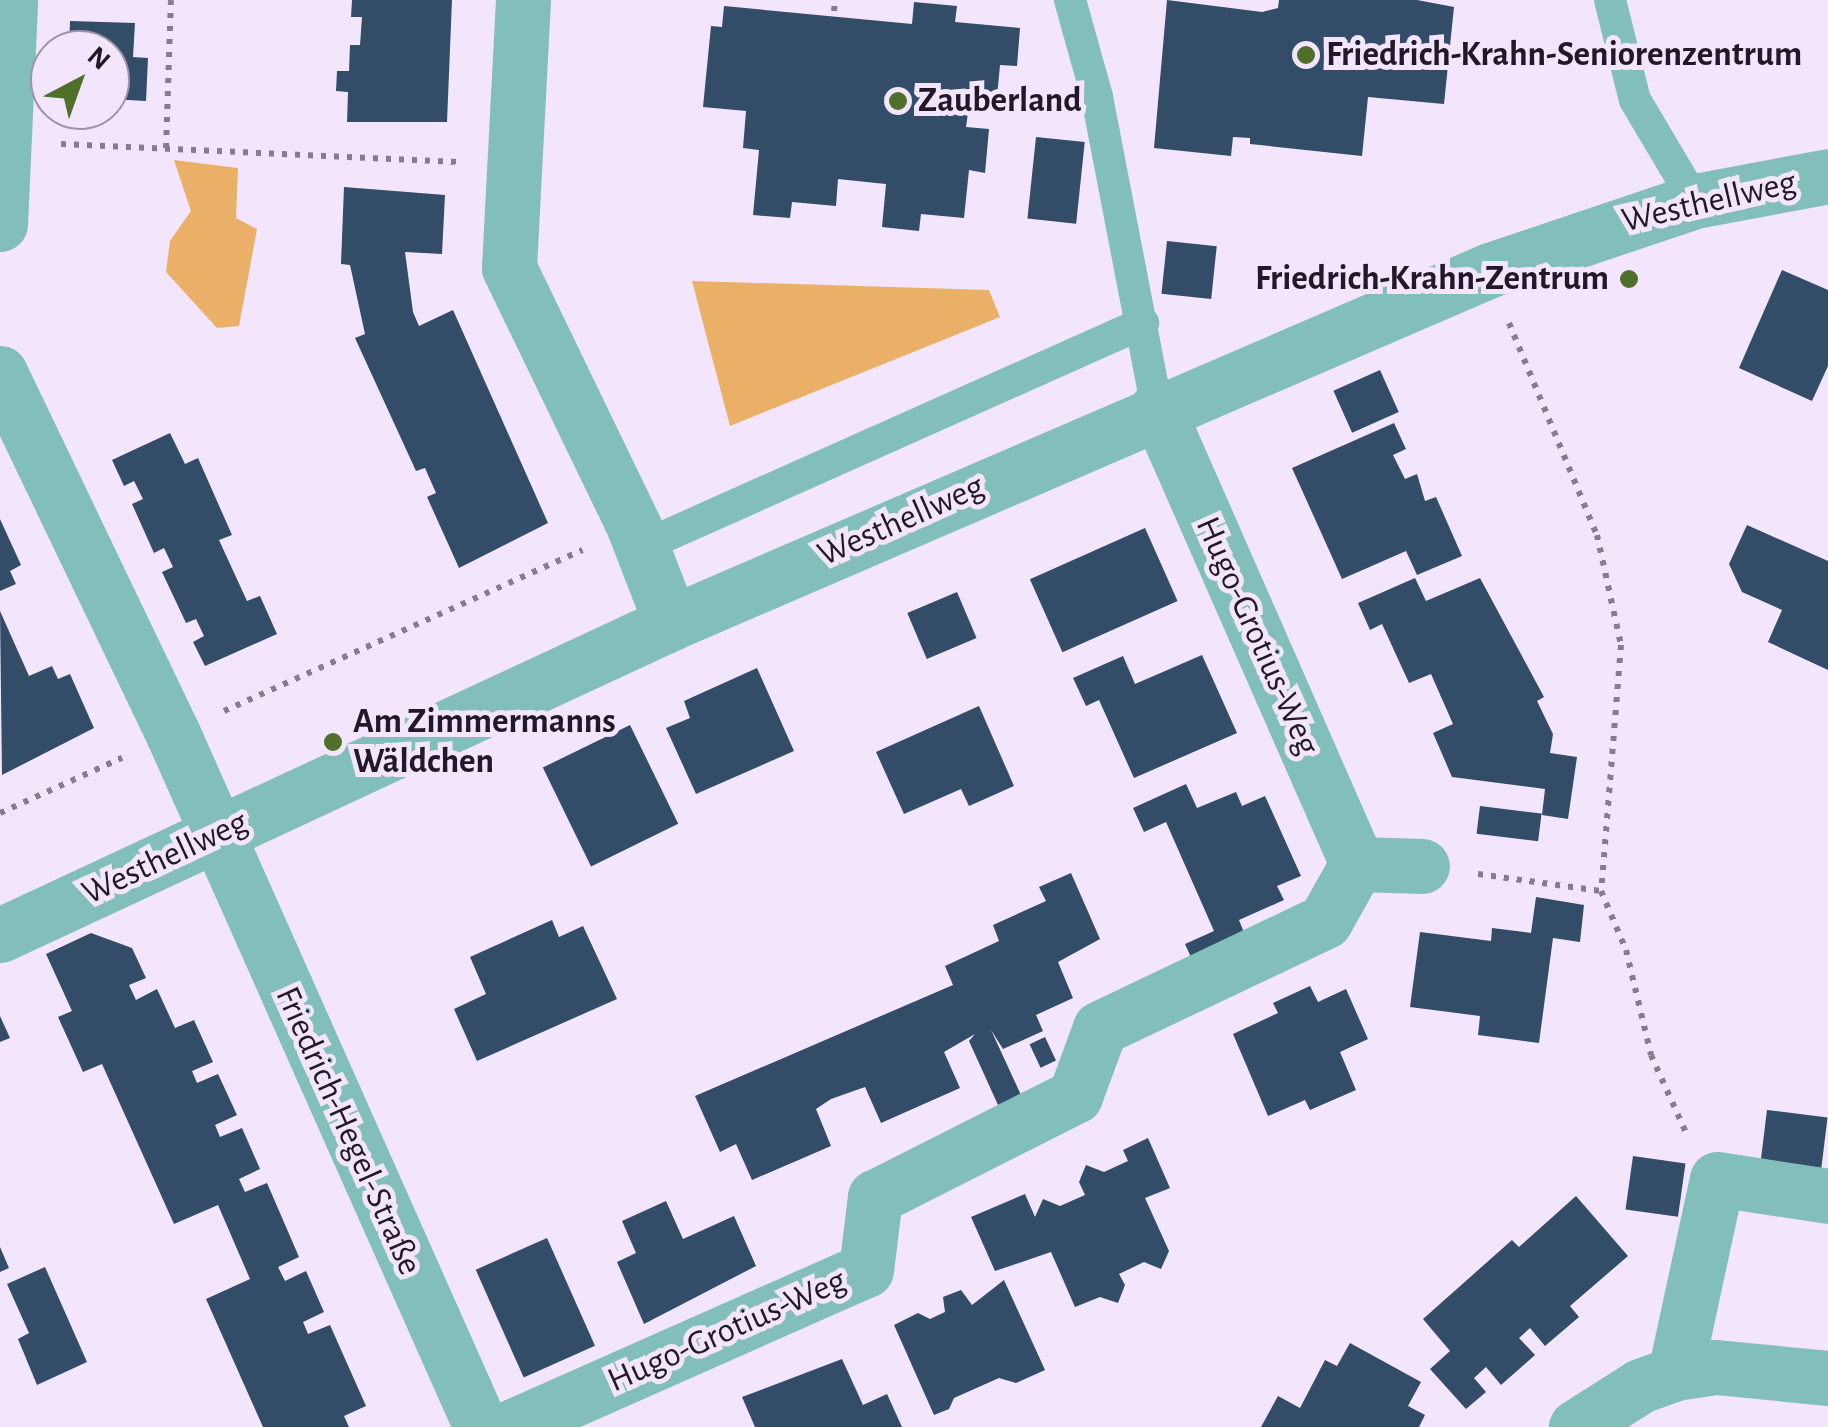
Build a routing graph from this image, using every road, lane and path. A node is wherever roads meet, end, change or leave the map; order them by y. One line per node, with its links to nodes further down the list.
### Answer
1 (170, 0): 9 (path)
2 (523, 0): 10 (street)
3 (835, 0): 6 (path)
4 (1070, 0): 15 (lane)
5 (1610, 0): 12 (lane)
6 (834, 11)
7 (6, 24): 8 (street)
8 (4, 141): 9 (path); 13 (street)
9 (166, 148): 10 (path)
10 (514, 164): 18 (street)
11 (1828, 176): 12 (street, Westhellweg)
12 (1695, 201): 14 (street, Westhellweg)
13 (0, 224)
14 (1490, 270): 17 (street, Westhellweg); 25 (path)
15 (1142, 323): 17 (lane); 18 (lane)
16 (0, 373): 20 (street)
17 (1156, 408): 19 (street, Westhellweg); 23 (street, Hugo-Grotius-Weg)
18 (638, 537): 19 (street); 20 (path)
19 (671, 623): 22 (street, Westhellweg)
20 (174, 734): 21 (path); 22 (street)
21 (0, 813)
22 (215, 836): 26 (street, Westhellweg); 31 (street, Friedrich-Hegel-Straße)
23 (1357, 864): 24 (street); 31 (street, Hugo-Grotius-Weg)
24 (1422, 866): 25 (path)
25 (1601, 892): 27 (path)
26 (0, 935)
27 (1717, 1179): 28 (street); 29 (street)
28 (1828, 1196)
29 (1675, 1373): 30 (street); 32 (street)
30 (1828, 1378)
31 (488, 1427)
32 (1576, 1427)

